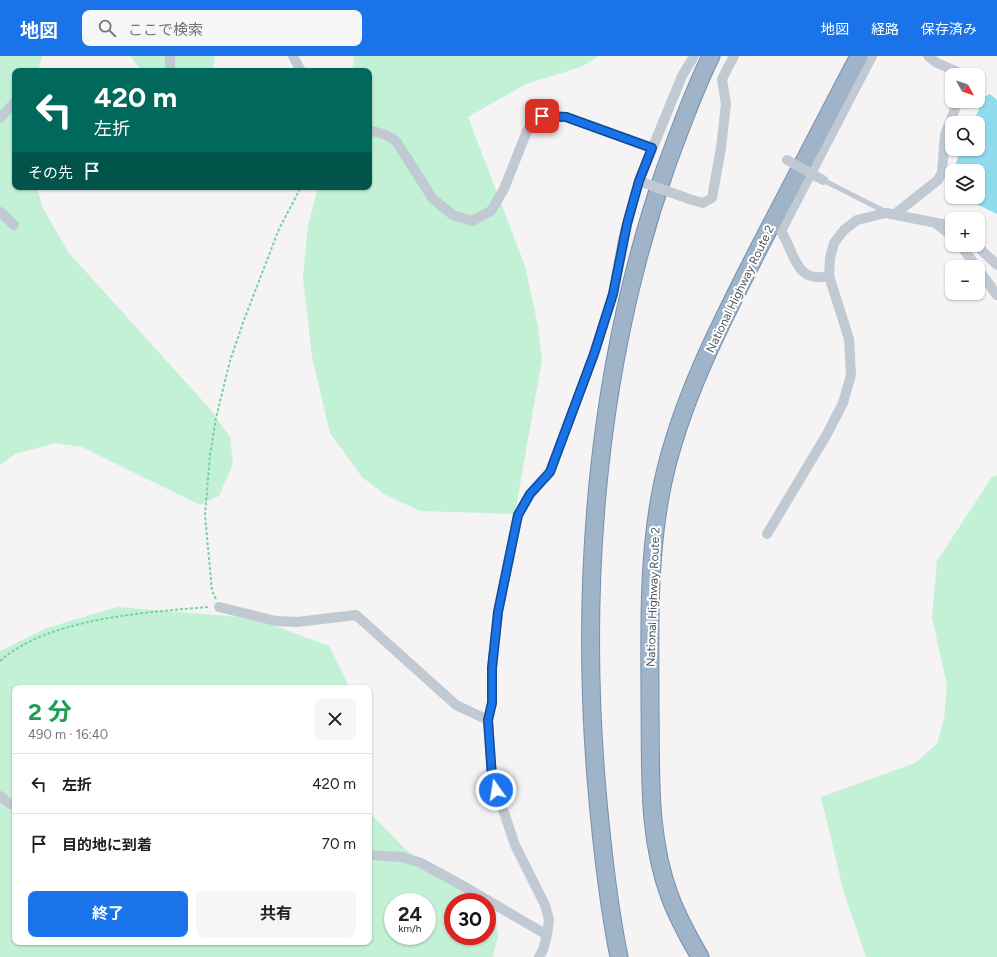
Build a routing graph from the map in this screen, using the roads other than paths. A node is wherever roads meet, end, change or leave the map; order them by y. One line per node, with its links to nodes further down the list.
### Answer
1 (170, 56): 9 (street)
2 (293, 56): 10 (street)
3 (694, 56): 16 (street)
4 (711, 56): 39 (highway)
5 (734, 56): 19 (street, bridge)
6 (858, 56): 40 (highway, National Highway Route 2)
7 (872, 56): 28 (street)
8 (928, 56): 11 (street)
9 (170, 68)
10 (300, 68)
11 (949, 68)
12 (12, 105): 14 (street)
13 (955, 108): 21 (street)
14 (0, 118)
15 (372, 131): 16 (street)
16 (652, 148): 19 (street)
17 (787, 160): 18 (street, bridge)
18 (823, 180): 21 (lane)
19 (639, 181): 33 (street)
20 (0, 212): 23 (street)
21 (891, 213): 22 (street); 28 (street)
22 (937, 224): 24 (street); 25 (street)
23 (14, 225)
24 (945, 225)
25 (945, 230)
26 (983, 252): 27 (street)
27 (997, 265)
28 (829, 276): 31 (street)
29 (985, 279): 30 (street)
30 (997, 295)
31 (767, 534)
32 (219, 607): 33 (street)
33 (488, 720): 37 (street)
34 (0, 796): 35 (street)
35 (12, 804)
36 (372, 855): 37 (street)
37 (547, 935): 38 (street)
38 (538, 957)
39 (619, 957)
40 (700, 957)

